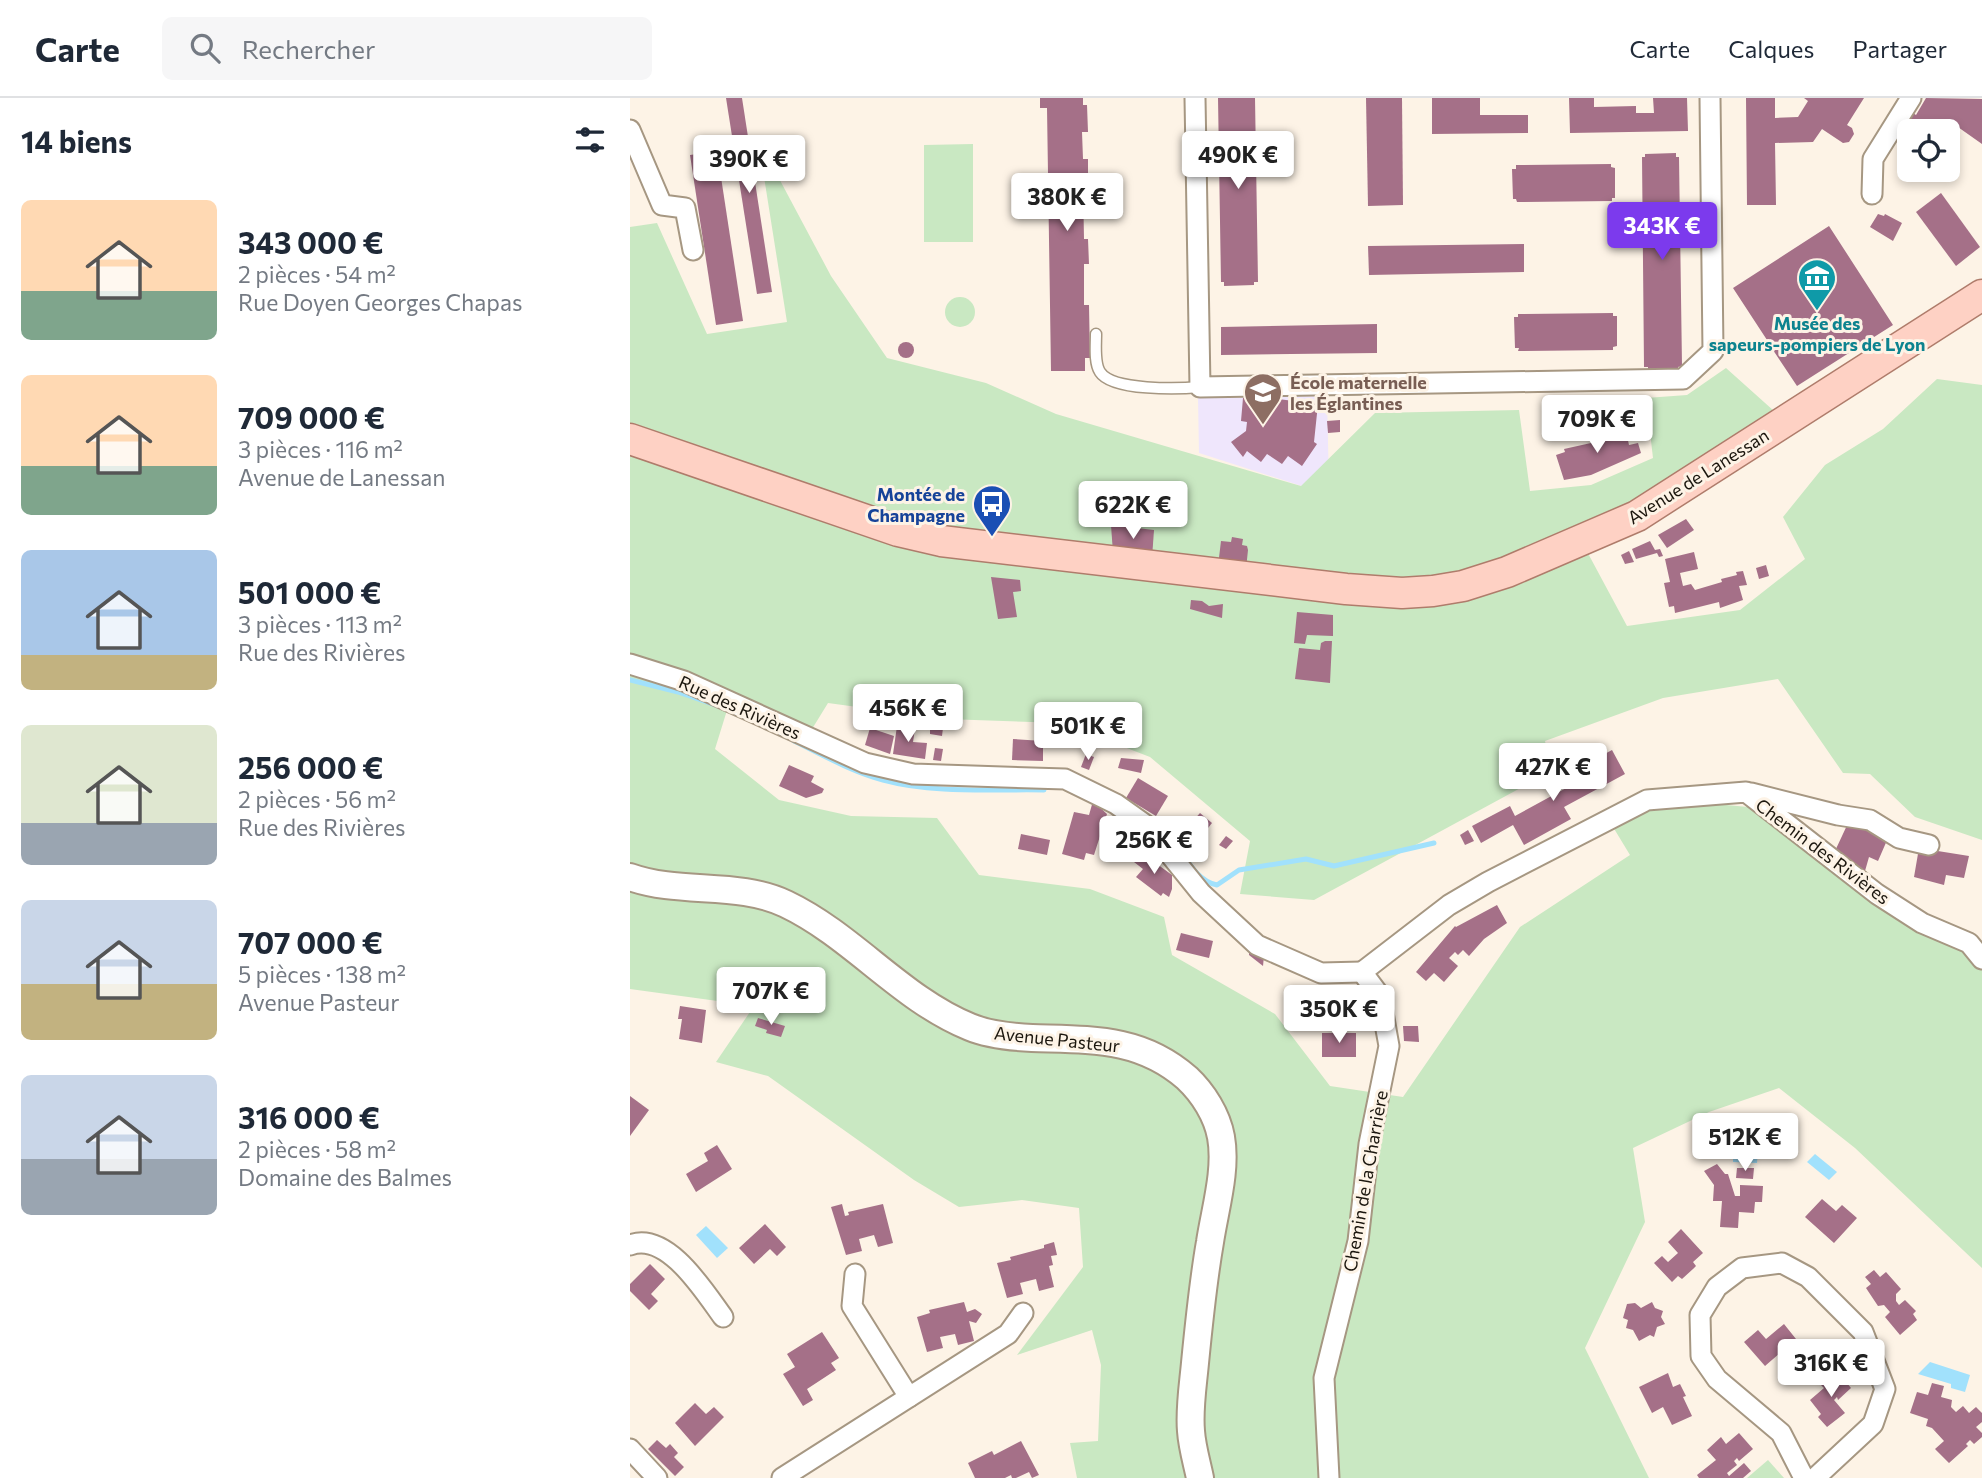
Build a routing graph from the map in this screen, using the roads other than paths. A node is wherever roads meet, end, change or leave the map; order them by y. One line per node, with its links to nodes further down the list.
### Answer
1 (1195, 98): 9 (street)
2 (1710, 98): 9 (street)
3 (1911, 98): 5 (street)
4 (630, 130): 6 (street)
5 (1872, 194)
6 (693, 250)
7 (1982, 295): 10 (main road, Avenue de Lanessan)
8 (1096, 334): 9 (lane)
9 (1200, 387)
10 (630, 439)
11 (630, 664): 16 (street, Rue des Rivières)
12 (1746, 792): 13 (street); 15 (street, Chemin des Rivières); 16 (street, Chemin des Rivières)
13 (1929, 845)
14 (630, 877): 25 (main road, Avenue Pasteur)
15 (1982, 960)
16 (1362, 972): 26 (street, Chemin de la Charrière)
17 (630, 1245): 20 (street)
18 (855, 1274): 21 (street)
19 (1024, 1313): 21 (street)
20 (723, 1317)
21 (909, 1396): 24 (street)
22 (630, 1449): 23 (street)
23 (657, 1478)
24 (782, 1478)
25 (1200, 1478)
26 (1329, 1478)
27 (1804, 1478): 28 (street)
28 (1815, 1478)

